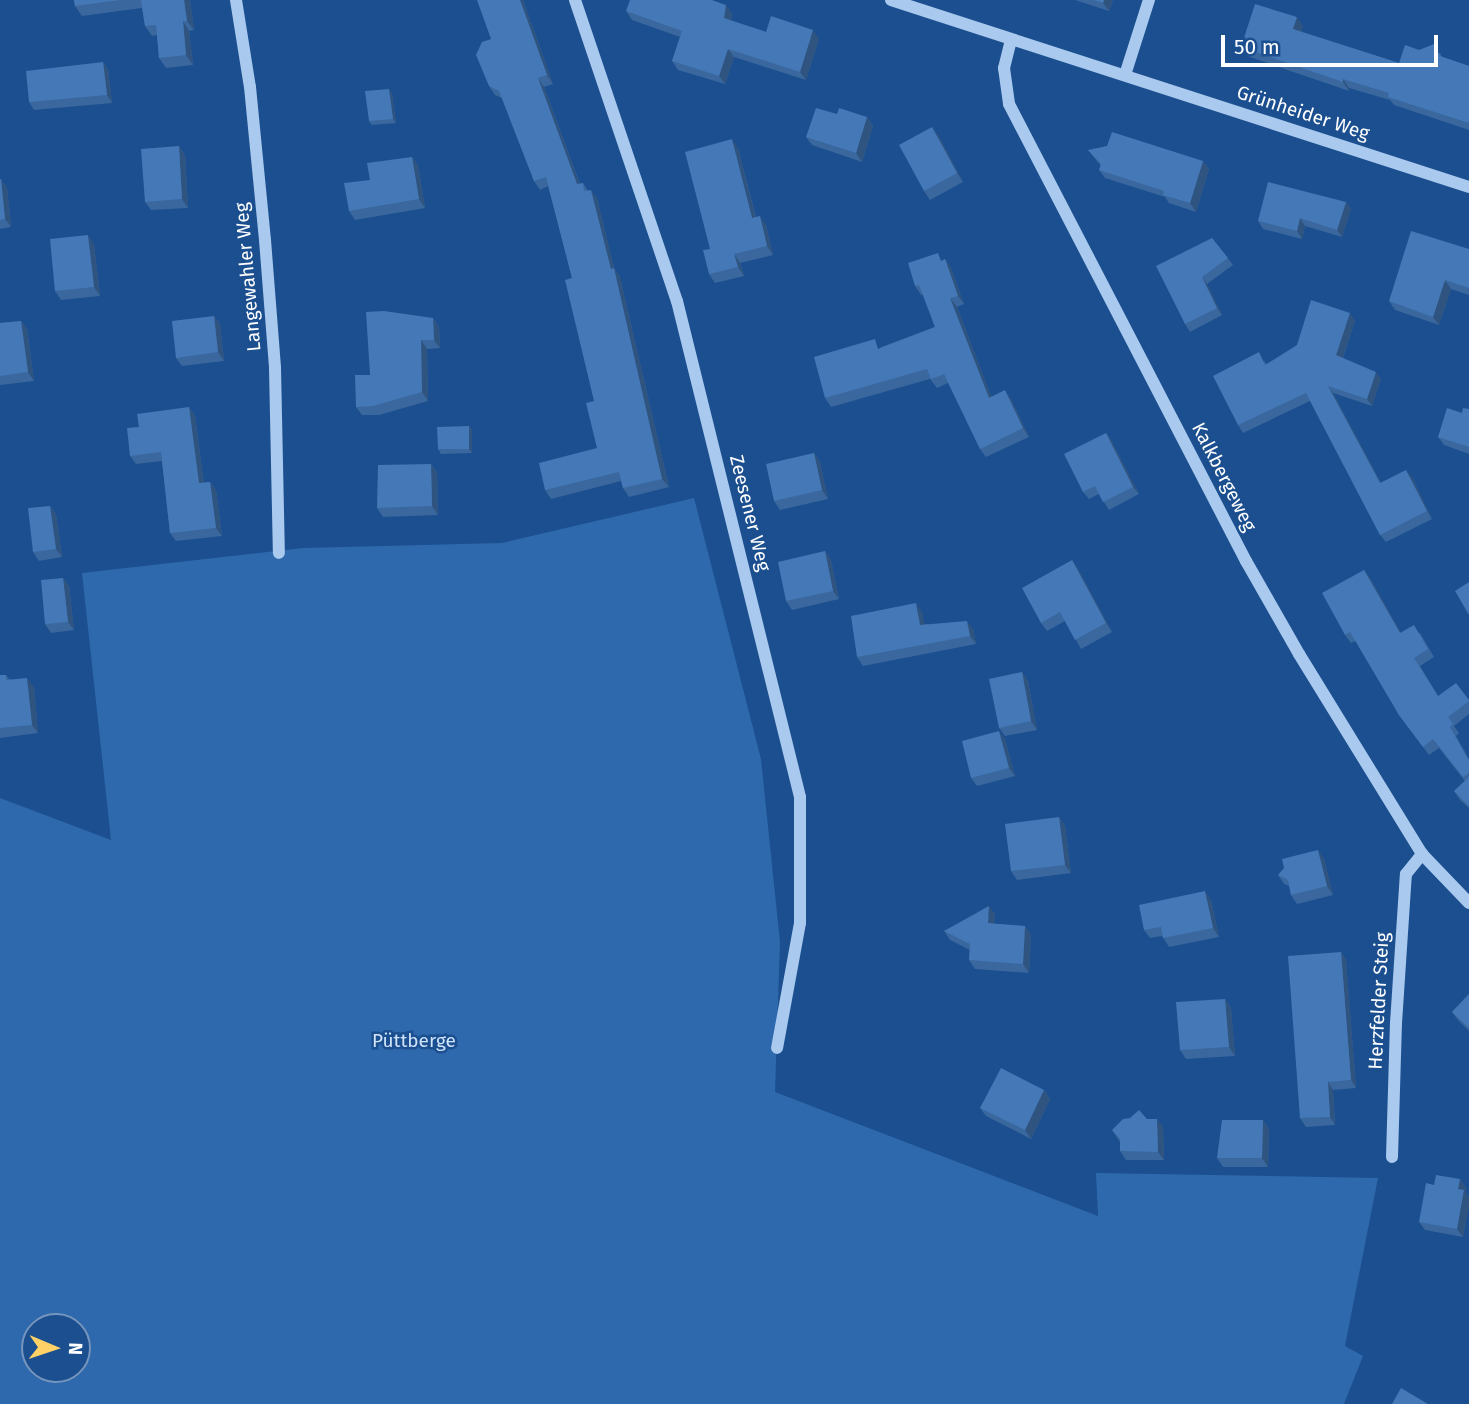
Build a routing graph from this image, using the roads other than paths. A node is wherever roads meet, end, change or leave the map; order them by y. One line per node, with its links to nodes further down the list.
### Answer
1 (236, 0): 8 (street, Langewahler Weg)
2 (575, 0): 11 (street, Zeesener Weg)
3 (891, 0): 5 (street, Grünheider Weg)
4 (1149, 0): 6 (street)
5 (1011, 40): 6 (street, Grünheider Weg); 9 (street, Kalkbergeweg)
6 (1125, 75): 7 (street, Grünheider Weg)
7 (1469, 187)
8 (279, 554)
9 (1422, 854): 10 (street, Kalkbergeweg); 12 (street, Herzfelder Steig)
10 (1469, 903)
11 (777, 1048)
12 (1392, 1157)

